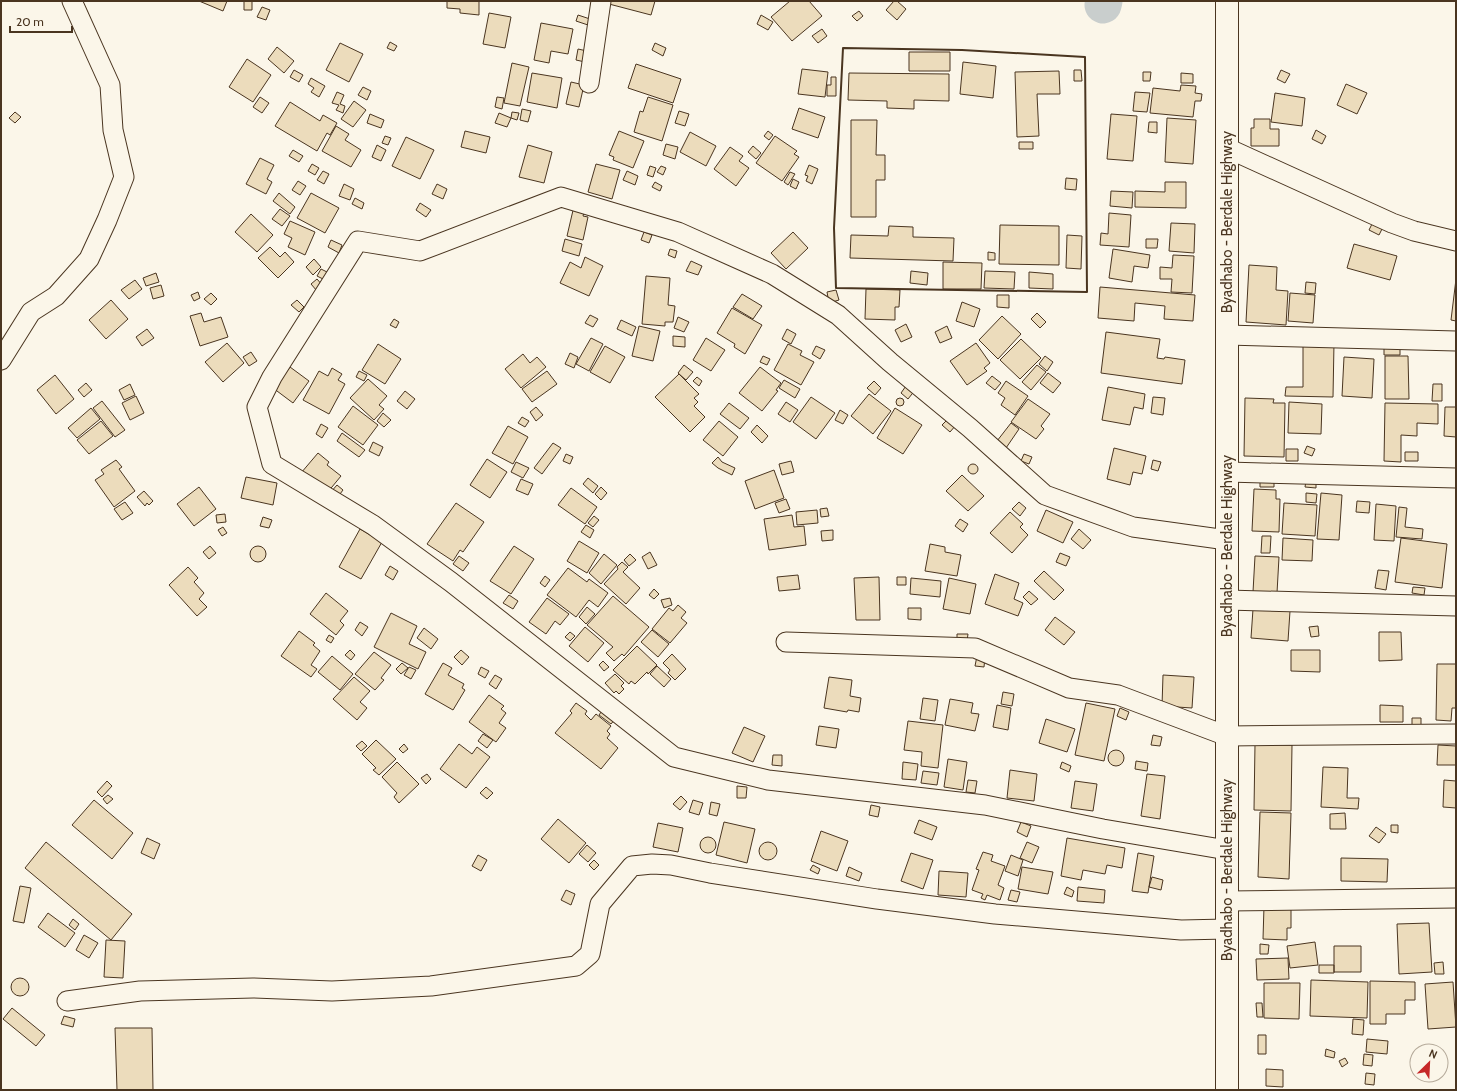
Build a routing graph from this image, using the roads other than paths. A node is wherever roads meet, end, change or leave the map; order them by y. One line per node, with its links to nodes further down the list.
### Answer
1 (72, 1): 9 (street)
2 (601, 1): 4 (street)
3 (1227, 1): 5 (main road, Byadhabo - Berdale Highway)
4 (589, 84)
5 (1227, 148): 6 (street); 7 (main road, Byadhabo - Berdale Highway)
6 (1456, 241)
7 (1227, 336): 8 (street); 10 (main road, Byadhabo - Berdale Highway)
8 (1456, 341)
9 (1, 360)
10 (1227, 472): 11 (street); 12 (main road, Byadhabo - Berdale Highway)
11 (1456, 478)
12 (1227, 540): 13 (main road, Byadhabo - Berdale Highway); 18 (street)
13 (1227, 600): 14 (street); 17 (main road, Byadhabo - Berdale Highway)
14 (1456, 606)
15 (786, 642): 17 (street)
16 (1456, 734): 17 (street)
17 (1227, 736): 18 (main road, Byadhabo - Berdale Highway)
18 (1227, 850): 20 (main road, Byadhabo - Berdale Highway)
19 (1456, 898): 20 (street)
20 (1227, 901): 21 (main road, Byadhabo - Berdale Highway)
21 (1227, 929): 22 (street); 23 (main road, Byadhabo - Berdale Highway)
22 (67, 1001)
23 (1227, 1090)

